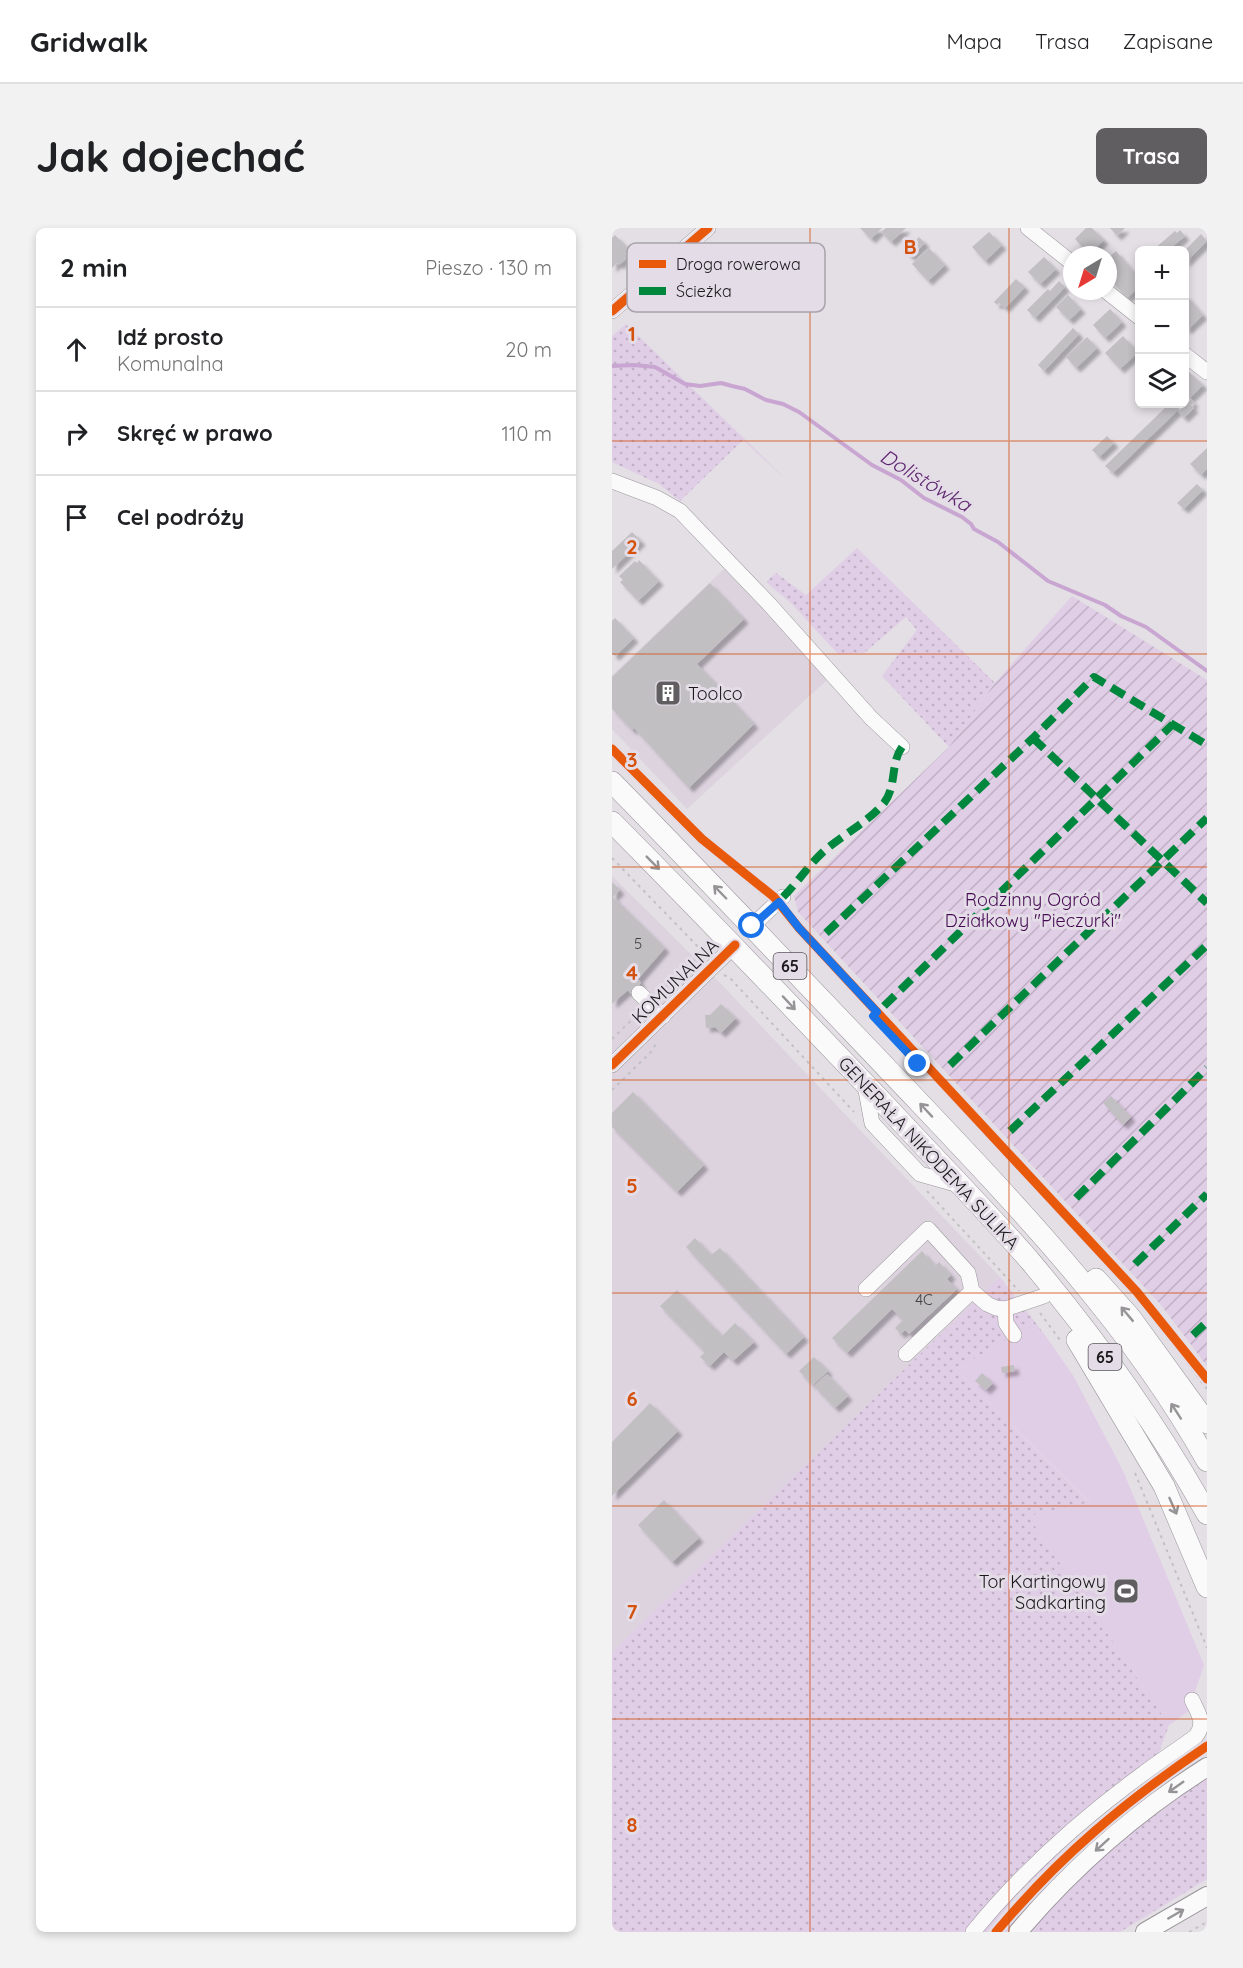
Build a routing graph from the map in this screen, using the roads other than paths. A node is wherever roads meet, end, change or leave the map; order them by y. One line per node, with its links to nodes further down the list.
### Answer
1 (708, 228): 3 (street)
2 (1028, 228): 4 (street)
3 (690, 243)
4 (1063, 256)
5 (627, 297): 7 (street)
6 (1117, 300): 8 (street)
7 (612, 310)
8 (1135, 314)
9 (1189, 357): 10 (street)
10 (1207, 372)
11 (612, 482): 12 (street)
12 (902, 747)
13 (625, 776): 16 (highway, GENERAŁA NIKODEMA SULIKA / 65, one-way to 13)
14 (612, 822): 17 (highway, GENERAŁA NIKODEMA SULIKA / 65, one-way to 17)
15 (778, 903): 16 (street)
16 (752, 926): 21 (highway, GENERAŁA NIKODEMA SULIKA / 65, one-way to 16)
17 (735, 945): 19 (street, KOMUNALNA); 22 (highway, GENERAŁA NIKODEMA SULIKA / 65, one-way to 22)
18 (642, 1000): 19 (street)
19 (663, 1016): 20 (street, KOMUNALNA)
20 (612, 1065)
21 (966, 1152): 29 (highway, one-way to 21); 30 (highway, GENERAŁA NIKODEMA SULIKA / 65, one-way to 21)
22 (985, 1213): 25 (highway); 31 (highway, GENERAŁA NIKODEMA SULIKA / 65)
23 (866, 1289): 24 (street)
24 (972, 1291): 26 (street); 28 (street)
25 (1042, 1304): 26 (street); 32 (highway, one-way to 32)
26 (1005, 1309): 27 (street)
27 (1014, 1335)
28 (906, 1354)
29 (1207, 1423)
30 (1207, 1461)
31 (1207, 1514)
32 (1207, 1587)
33 (1192, 1700): 36 (street)
34 (1207, 1767): 37 (main road, one-way to 37)
35 (1207, 1896): 38 (main road, one-way to 35)
36 (973, 1932)
37 (1018, 1932)
38 (1144, 1932)

